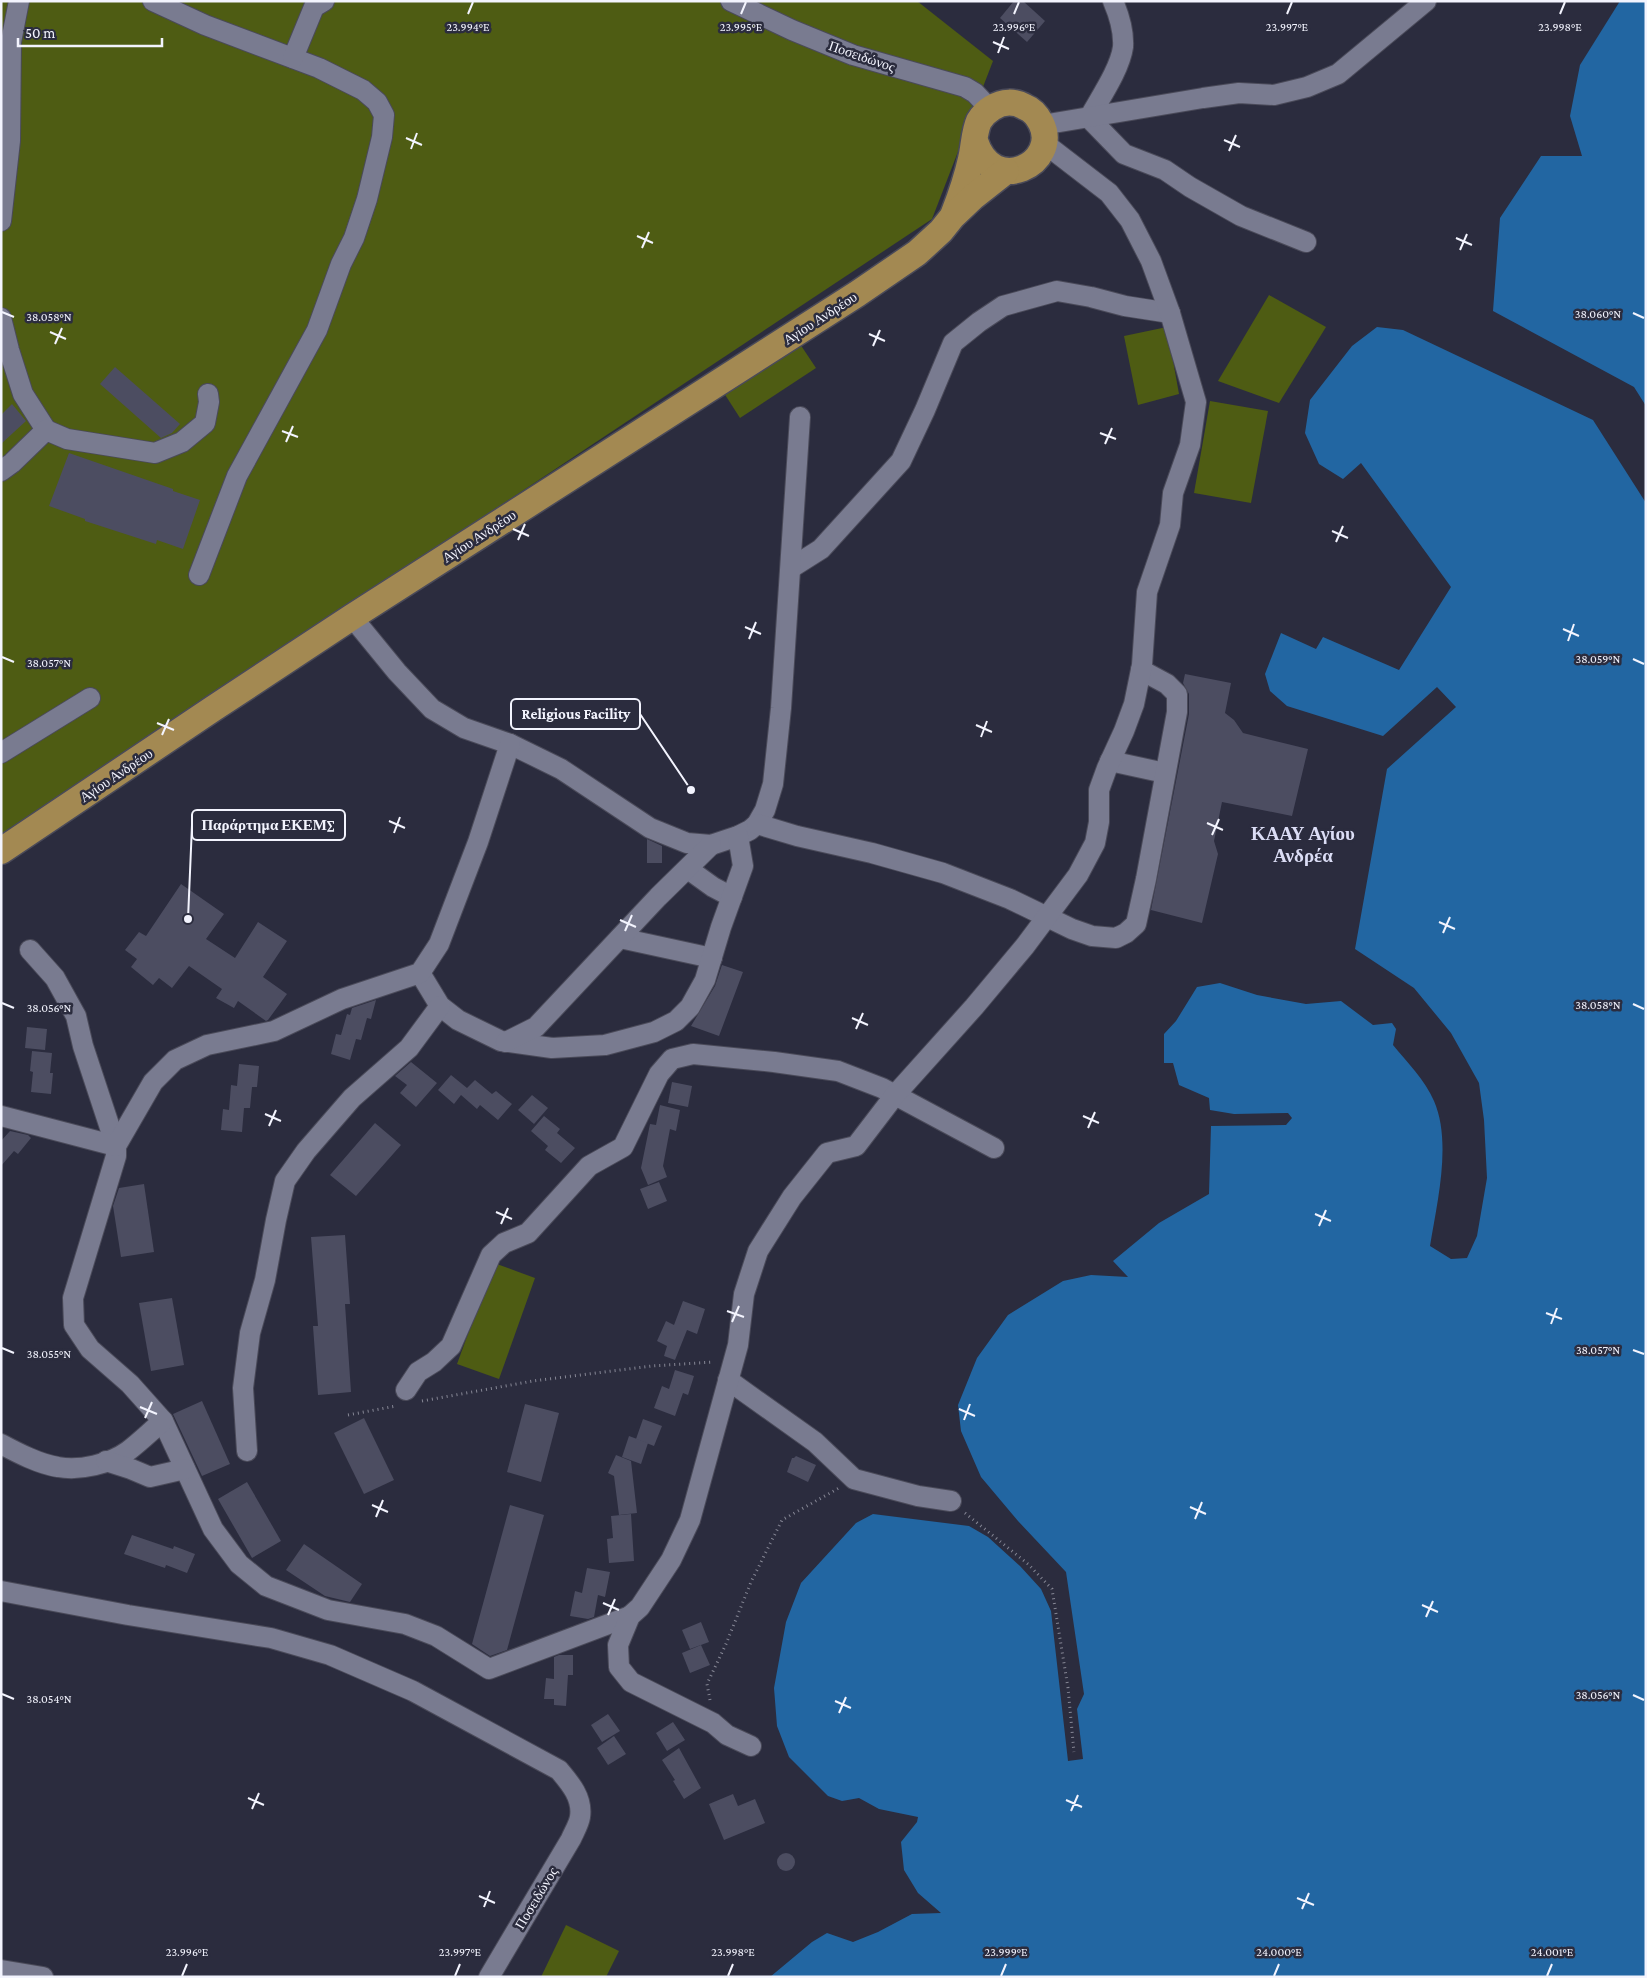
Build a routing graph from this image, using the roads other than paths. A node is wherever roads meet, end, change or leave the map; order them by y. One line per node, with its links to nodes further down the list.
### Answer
1 (19, 1): 14 (street)
2 (152, 1): 7 (street)
3 (324, 1): 7 (street)
4 (731, 1): 8 (street, Ποσειδώνος)
5 (1113, 1): 9 (street)
6 (1426, 1): 9 (street)
7 (293, 58): 23 (street)
8 (990, 109): 10 (main road); 11 (main road, Αγίου Ανδρέου)
9 (1089, 118): 10 (street); 15 (street)
10 (1043, 134): 12 (main road, Αγίου Ανδρέου); 16 (street)
11 (976, 141): 12 (main road); 13 (main road, Αγίου Ανδρέου)
12 (1006, 171): 13 (main road, Αγίου Ανδρέου)
13 (953, 216): 24 (main road, Αγίου Ανδρέου)
14 (1, 221)
15 (1306, 242)
16 (1170, 313): 22 (street); 25 (street)
17 (1, 318): 20 (street)
18 (208, 394): 20 (street)
19 (800, 417): 22 (street)
20 (46, 430): 21 (street)
21 (1, 472)
22 (791, 568): 31 (street)
23 (200, 575)
24 (352, 617): 27 (street); 34 (main road, Αγίου Ανδρέου)
25 (1141, 670): 29 (street); 30 (street)
26 (90, 698): 28 (street)
27 (510, 744): 33 (street); 41 (street)
28 (1, 753)
29 (1110, 761): 30 (street); 37 (street)
30 (1165, 773): 37 (street)
31 (757, 824): 32 (street); 37 (street)
32 (738, 836): 33 (street); 36 (street)
33 (711, 845): 35 (street)
34 (1, 851)
35 (688, 869): 36 (street); 38 (street)
36 (732, 897): 40 (street)
37 (1047, 916): 44 (street)
38 (620, 938): 40 (street); 43 (street)
39 (30, 950): 46 (street)
40 (712, 958): 43 (street)
41 (420, 972): 42 (street); 46 (street)
42 (440, 1006): 43 (street); 52 (street)
43 (506, 1042)
44 (895, 1095): 47 (street); 48 (street); 49 (street)
45 (1, 1116): 46 (street)
46 (116, 1146): 50 (street)
47 (994, 1148)
48 (731, 1371): 55 (street); 57 (street)
49 (410, 1399)
50 (163, 1421): 53 (street); 54 (street)
51 (1, 1444): 53 (street)
52 (247, 1452)
53 (106, 1461): 54 (street)
54 (184, 1469): 57 (street)
55 (951, 1501)
56 (1, 1591): 61 (street, Ποσειδώνος)
57 (630, 1616): 58 (street)
58 (751, 1746)
59 (1, 1970): 60 (street)
60 (43, 1977)
61 (489, 1977)

